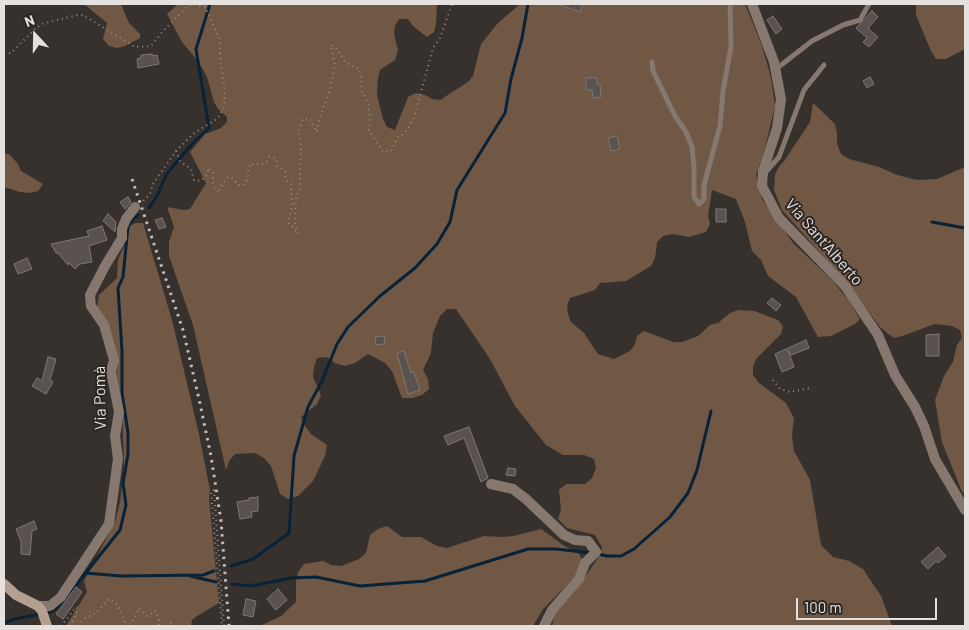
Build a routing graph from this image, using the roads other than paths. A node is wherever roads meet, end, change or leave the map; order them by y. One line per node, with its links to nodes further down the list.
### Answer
1 (730, 4): 4 (lane)
2 (752, 4): 6 (street, Via Sant'Alberto)
3 (869, 4): 6 (lane)
4 (652, 62)
5 (824, 65): 7 (lane)
6 (775, 69): 7 (street, Via Sant'Alberto)
7 (763, 175): 10 (street, Via Sant'Alberto)
8 (135, 207): 12 (street, Via Pomà)
9 (491, 484): 13 (street)
10 (965, 510)
11 (4, 584): 12 (street)
12 (43, 616)
13 (544, 626)

